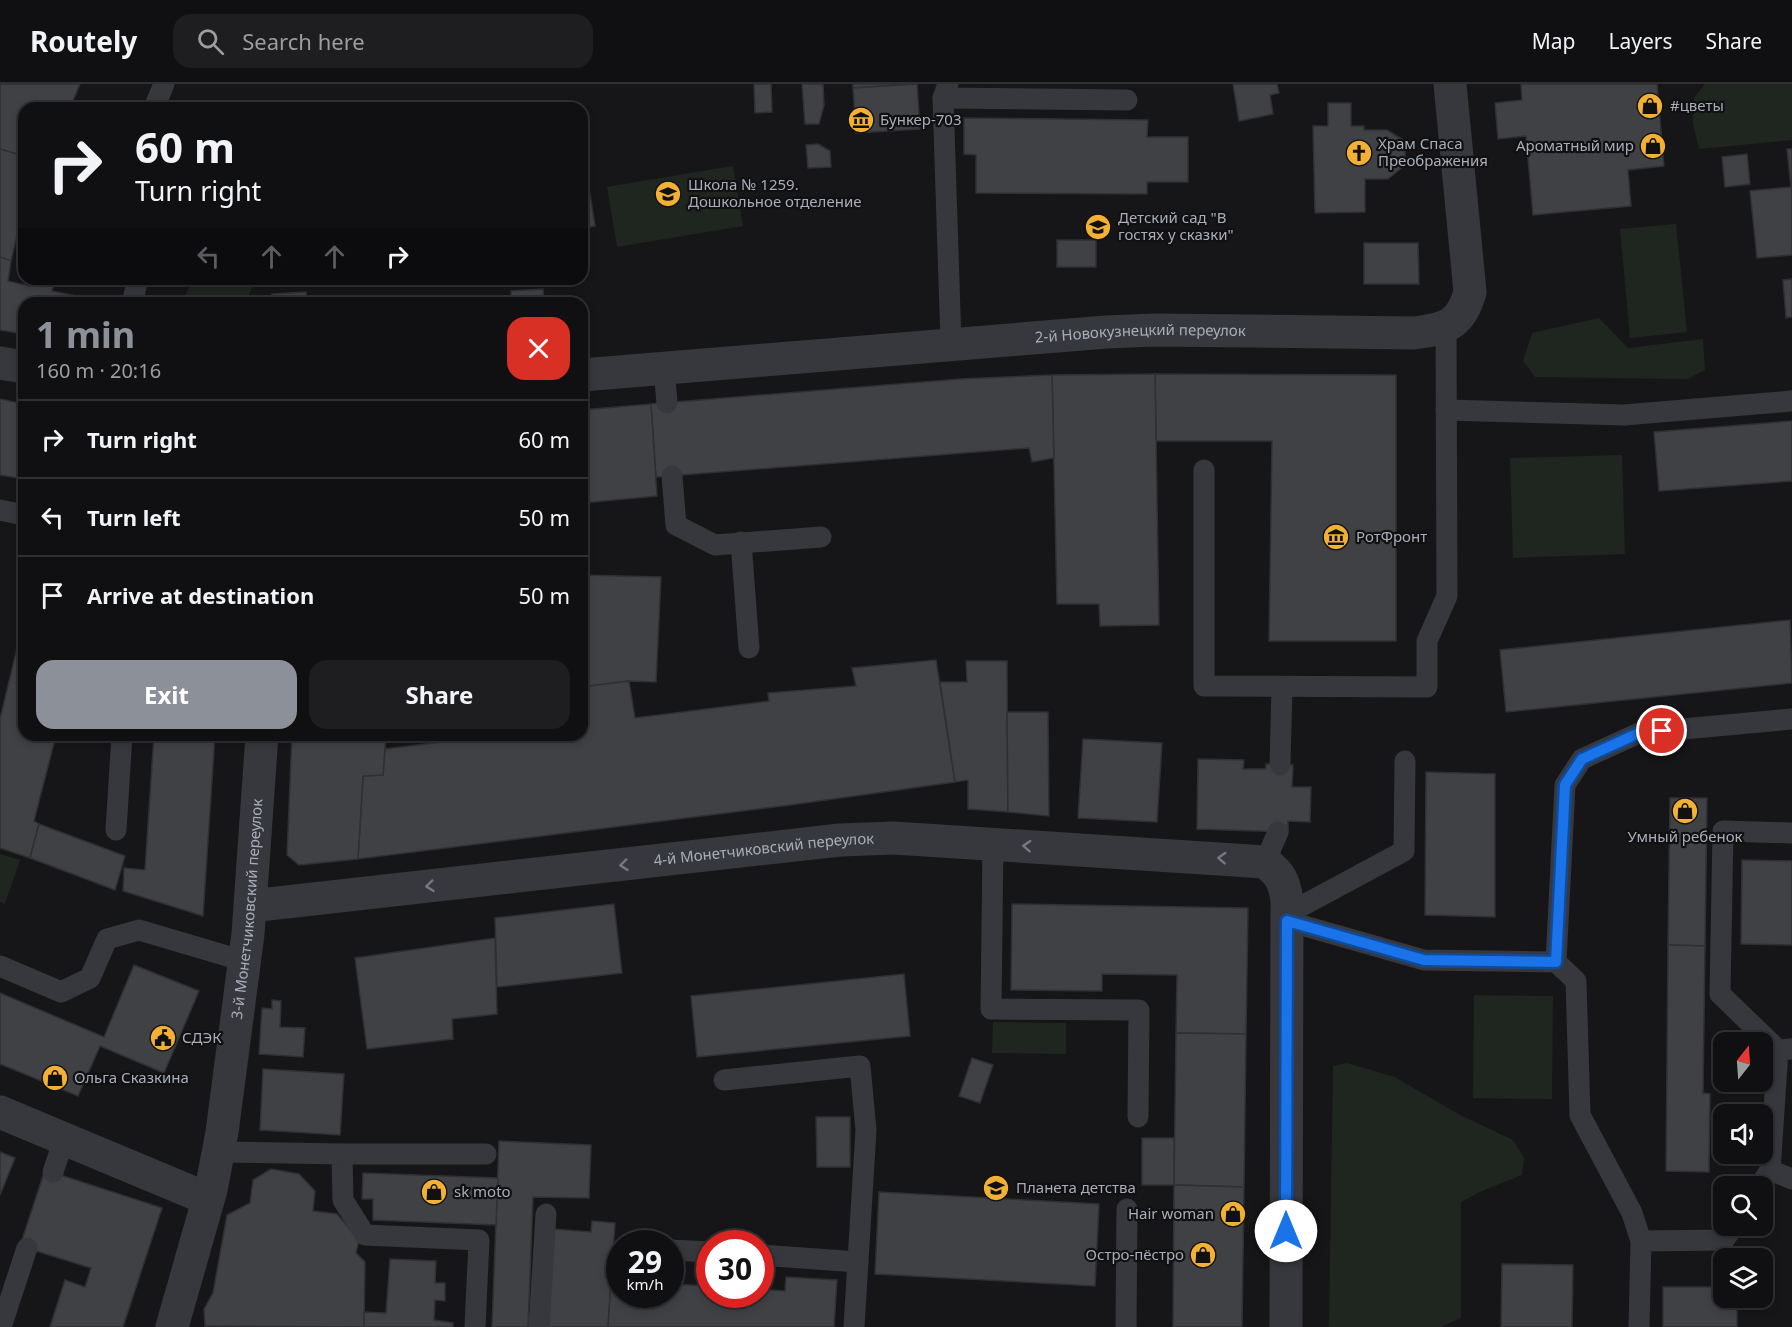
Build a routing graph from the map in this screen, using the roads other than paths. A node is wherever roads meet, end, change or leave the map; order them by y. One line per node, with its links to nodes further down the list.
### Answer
1 (164, 84): 5 (lane)
2 (1450, 84): 6 (street)
3 (945, 91): 4 (lane); 7 (lane)
4 (1127, 100)
5 (156, 102)
6 (1446, 327): 7 (street, 2-й Новокузнецкий переулок); 14 (lane)
7 (951, 343): 10 (street, 2-й Новокузнецкий переулок)
8 (0, 363): 9 (street)
9 (18, 367)
10 (664, 368): 11 (street, 2-й Новокузнецкий переулок); 13 (lane)
11 (588, 374)
12 (1792, 401): 14 (lane)
13 (667, 403)
14 (1446, 410): 22 (lane)
15 (1204, 470): 22 (lane)
16 (672, 476): 20 (lane)
17 (0, 510): 18 (lane)
18 (18, 514)
19 (821, 537): 20 (lane)
20 (741, 542): 21 (lane)
21 (749, 648)
22 (1282, 687): 27 (lane)
23 (1792, 719): 36 (lane)
24 (122, 741): 28 (lane)
25 (262, 741): 33 (street, 3-й Монетчиковский переулок)
26 (1405, 760): 34 (lane)
27 (1280, 765)
28 (116, 830)
29 (1278, 832): 32 (lane)
30 (1792, 833): 38 (lane)
31 (993, 844): 32 (street, 4-й Монетчиковский переулок, one-way to 31); 33 (street, 4-й Монетчиковский переулок, one-way to 33); 41 (lane)
32 (1271, 867): 34 (street)
33 (251, 906): 35 (street, 3-й Монетчиковский переулок)
34 (1287, 917): 36 (lane); 64 (street)
35 (244, 961): 37 (lane); 43 (street, 3-й Монетчиковский переулок)
36 (1556, 962): 54 (lane)
37 (0, 966)
38 (1785, 1049): 47 (lane)
39 (724, 1080): 57 (lane)
40 (0, 1112): 42 (street)
41 (1138, 1117)
42 (64, 1139): 46 (lane); 50 (street)
43 (218, 1152): 44 (lane); 50 (street, 3-й Монетчиковский переулок)
44 (342, 1154): 45 (lane); 60 (lane)
45 (486, 1154)
46 (53, 1172)
47 (1765, 1176)
48 (1773, 1178): 49 (lane)
49 (1792, 1179)
50 (208, 1199): 59 (street, 3-й Монетчиковский переулок)
51 (1127, 1209): 63 (lane)
52 (546, 1214): 61 (lane)
53 (1727, 1236): 54 (lane)
54 (1641, 1241): 65 (lane)
55 (27, 1248): 58 (lane)
56 (774, 1256): 57 (lane)
57 (858, 1262): 62 (lane)
58 (0, 1326)
59 (172, 1327)
60 (475, 1327)
61 (539, 1327)
62 (854, 1327)
63 (1126, 1327)
64 (1286, 1327)
65 (1639, 1327)

